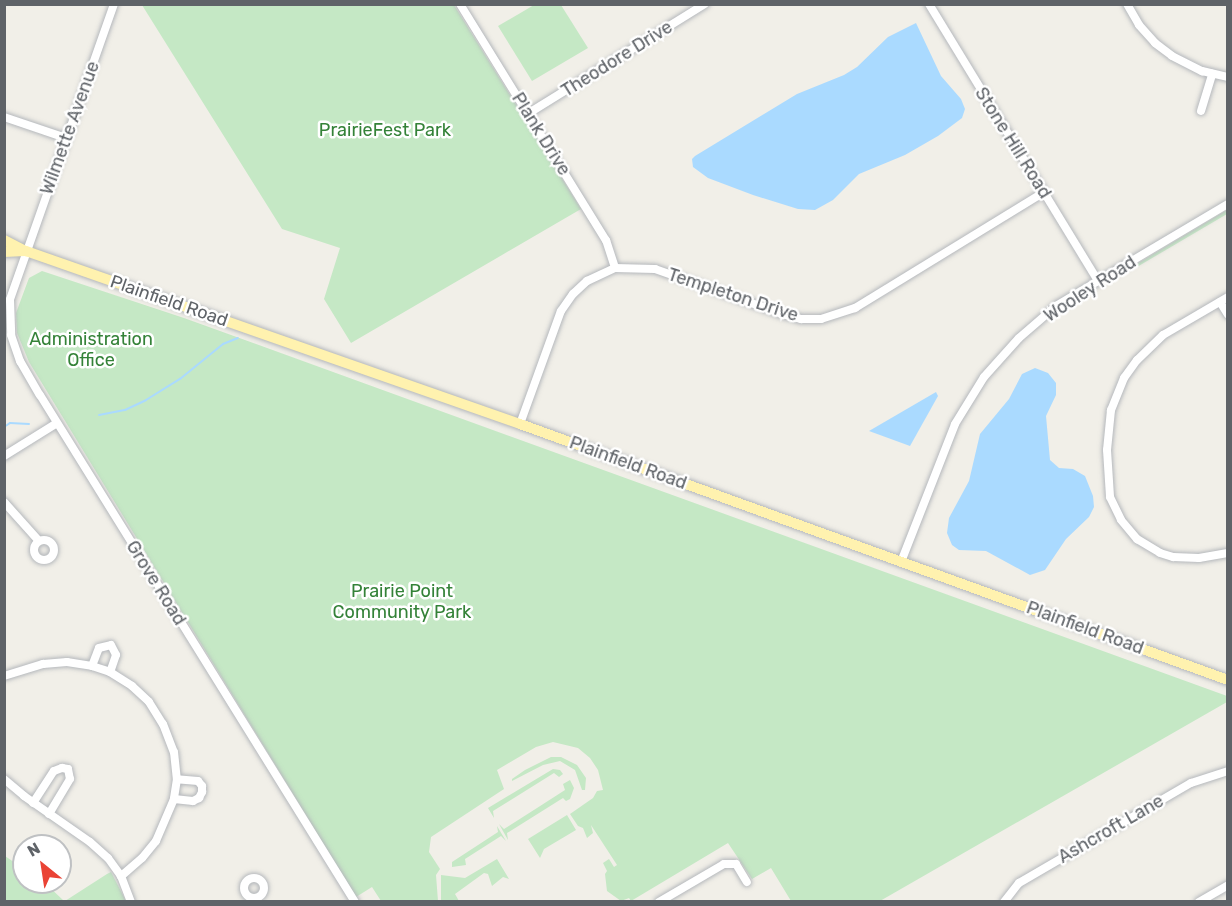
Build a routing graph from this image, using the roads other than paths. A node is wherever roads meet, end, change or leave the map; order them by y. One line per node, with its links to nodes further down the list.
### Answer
1 (114, 4): 11 (street, Wilmette Avenue)
2 (460, 4): 9 (street, Plank Drive)
3 (705, 4): 9 (street, Theodore Drive)
4 (929, 4): 12 (street, Stone Hill Road)
5 (1127, 4): 6 (street)
6 (1212, 74): 7 (street); 8 (street)
7 (1227, 77)
8 (1201, 111)
9 (529, 113): 17 (street, Plank Drive)
10 (4, 117): 11 (street)
11 (66, 138): 15 (street, Wilmette Avenue)
12 (1044, 192): 17 (street, Templeton Drive); 18 (street, Stone Hill Road)
13 (1227, 204): 18 (street, Wooley Road)
14 (4, 240): 15 (main road, Plainfield Road)
15 (26, 251): 16 (main road, Plainfield Road); 21 (street, Grove Road); 22 (main road, Plainfield Road)
16 (4, 252)
17 (615, 267): 22 (street, Templeton Drive)
18 (1098, 281): 27 (street, Wooley Road)
19 (1223, 299): 20 (street); 26 (street)
20 (1227, 315)
21 (57, 423): 23 (street); 42 (street, Grove Road)
22 (520, 424): 27 (main road, Plainfield Road)
23 (4, 456)
24 (4, 502): 25 (street)
25 (39, 541)
26 (1227, 553)
27 (902, 562): 31 (main road, Plainfield Road)
28 (93, 666): 29 (street); 29 (street); 30 (street)
29 (110, 672): 34 (street)
30 (4, 676)
31 (1227, 680)
32 (1227, 771): 44 (street, Ashcroft Lane)
33 (4, 779): 36 (street)
34 (177, 779): 35 (street); 35 (street)
35 (174, 799): 38 (street)
36 (33, 803): 37 (street); 37 (street)
37 (49, 814): 38 (street)
38 (121, 876): 41 (street)
39 (747, 882): 43 (street)
40 (1227, 885): 45 (street)
41 (131, 902)
42 (355, 902)
43 (659, 902)
44 (1004, 902)
45 (1199, 902)

